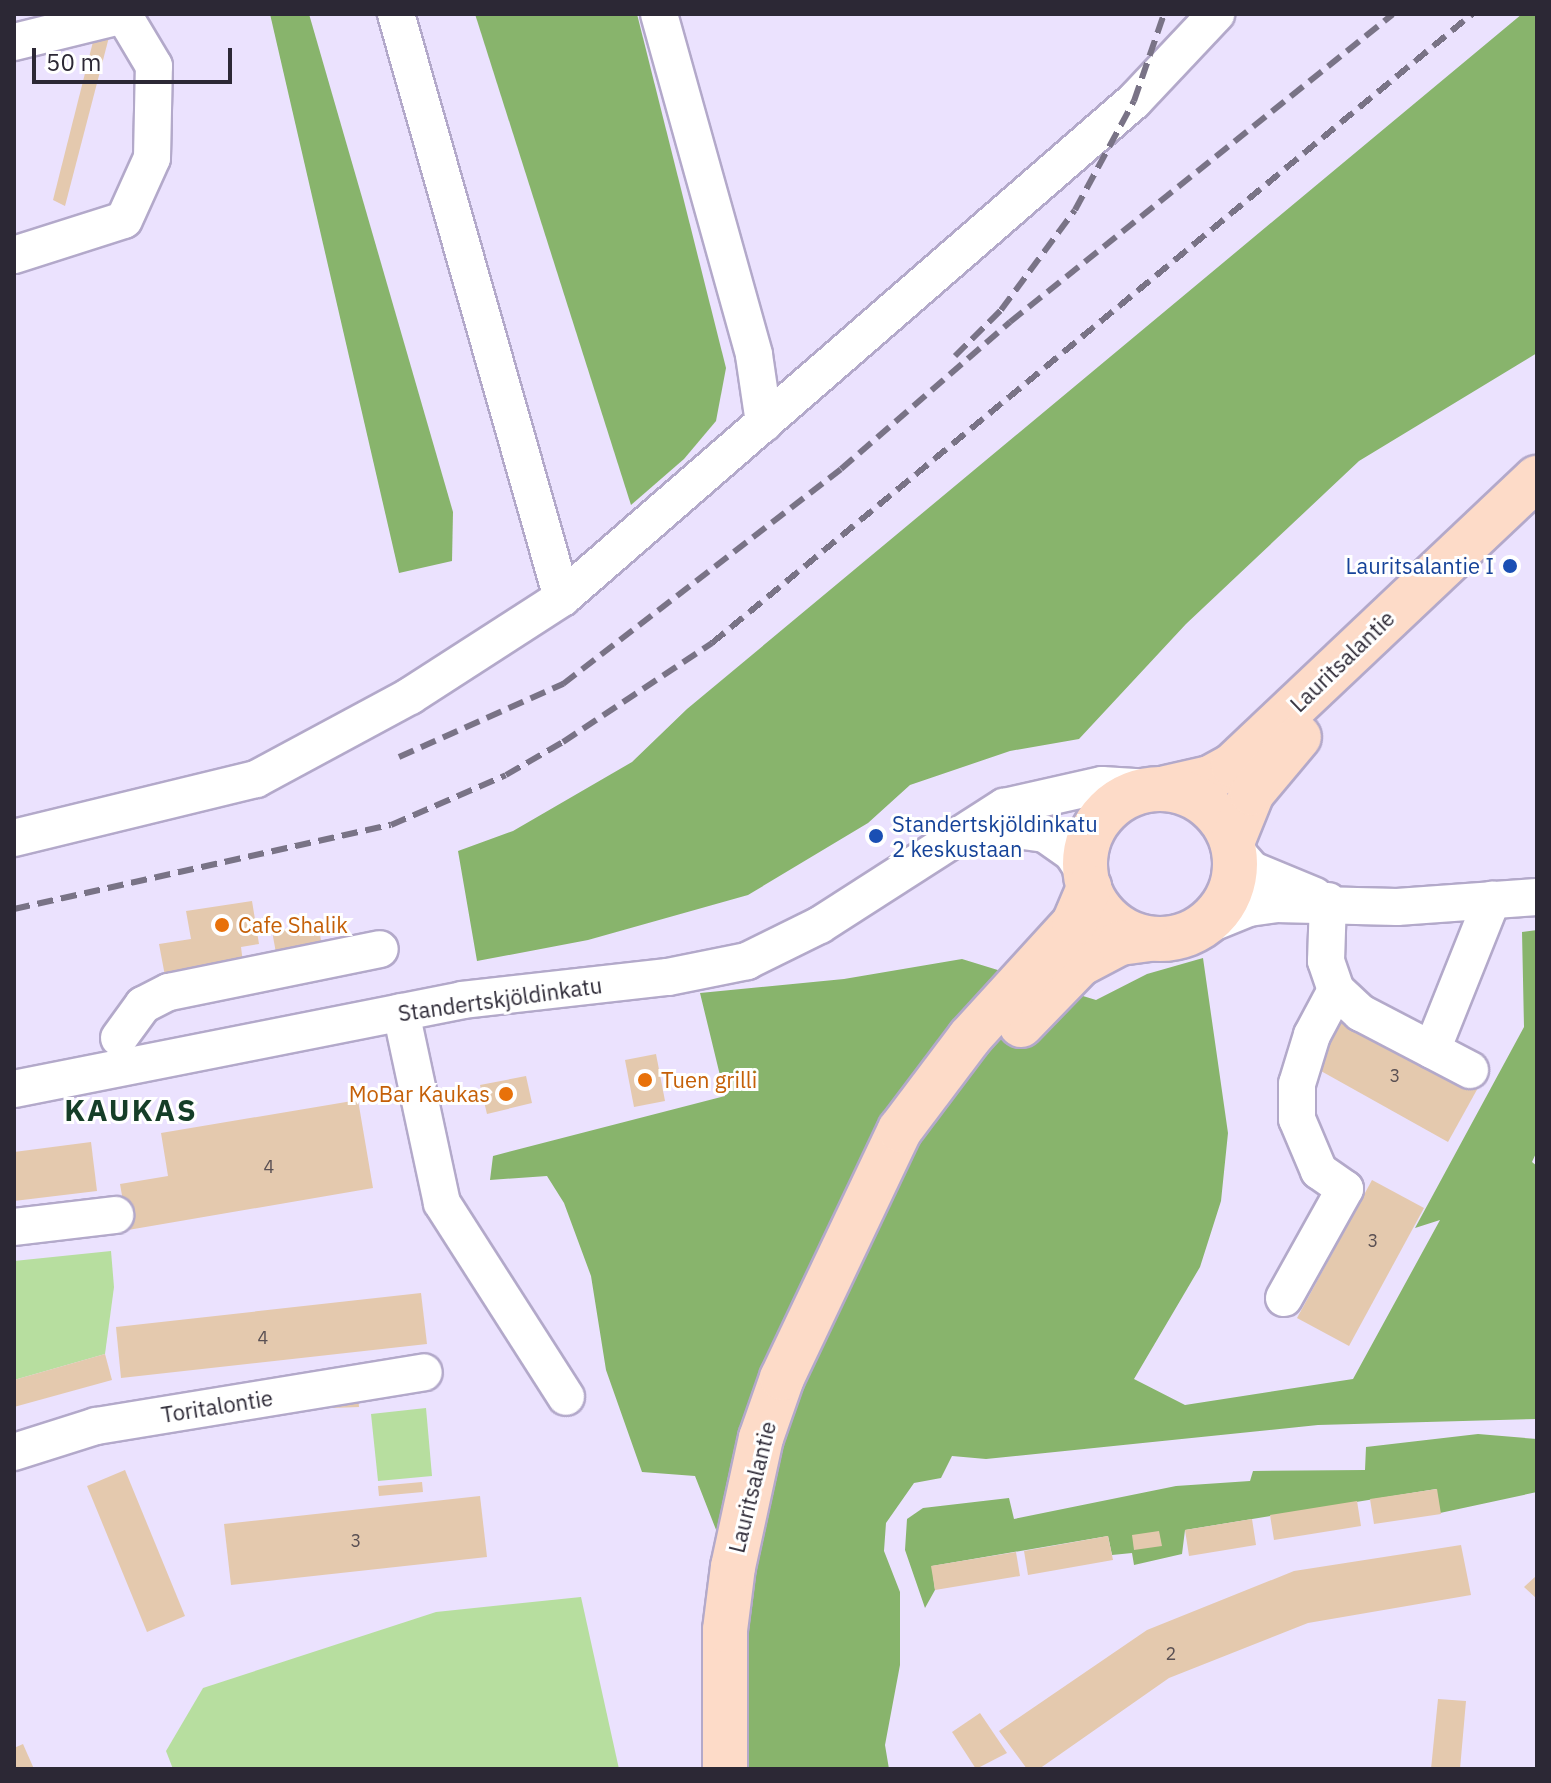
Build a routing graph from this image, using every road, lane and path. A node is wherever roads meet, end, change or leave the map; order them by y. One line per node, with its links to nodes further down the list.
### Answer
1 (396, 14): 10 (street)
2 (659, 14): 7 (street)
3 (1216, 14): 7 (street)
4 (124, 15): 5 (street); 6 (street)
5 (14, 42)
6 (14, 255)
7 (764, 423): 10 (street)
8 (1537, 478): 9 (main road, Lauritsalantie)
9 (1505, 511): 11 (main road, Lauritsalantie); 14 (main road, Lauritsalantie)
10 (562, 598): 13 (street)
11 (1159, 788): 12 (street, Standertskjöldinkatu); 14 (main road); 15 (main road)
12 (956, 837): 15 (street, Standertskjöldinkatu); 23 (street, Standertskjöldinkatu)
13 (14, 838)
14 (1233, 844): 18 (street); 19 (main road)
15 (1087, 880): 20 (main road); 29 (main road, Lauritsalantie)
16 (1537, 897): 17 (street)
17 (1492, 900): 18 (street); 25 (street)
18 (1328, 901): 19 (street); 22 (street)
19 (1202, 927): 20 (main road)
20 (1148, 939): 29 (main road, Lauritsalantie)
21 (380, 949): 24 (street)
22 (1336, 990): 25 (street); 31 (street)
23 (401, 1012): 27 (street, Standertskjöldinkatu); 33 (street)
24 (119, 1038)
25 (1432, 1050): 26 (street)
26 (1470, 1070)
27 (14, 1089)
28 (115, 1215): 30 (street)
29 (855, 1222): 35 (main road, Lauritsalantie)
30 (14, 1227)
31 (1284, 1298)
32 (424, 1372): 34 (street, Toritalontie)
33 (566, 1397)
34 (14, 1452)
35 (725, 1769)

